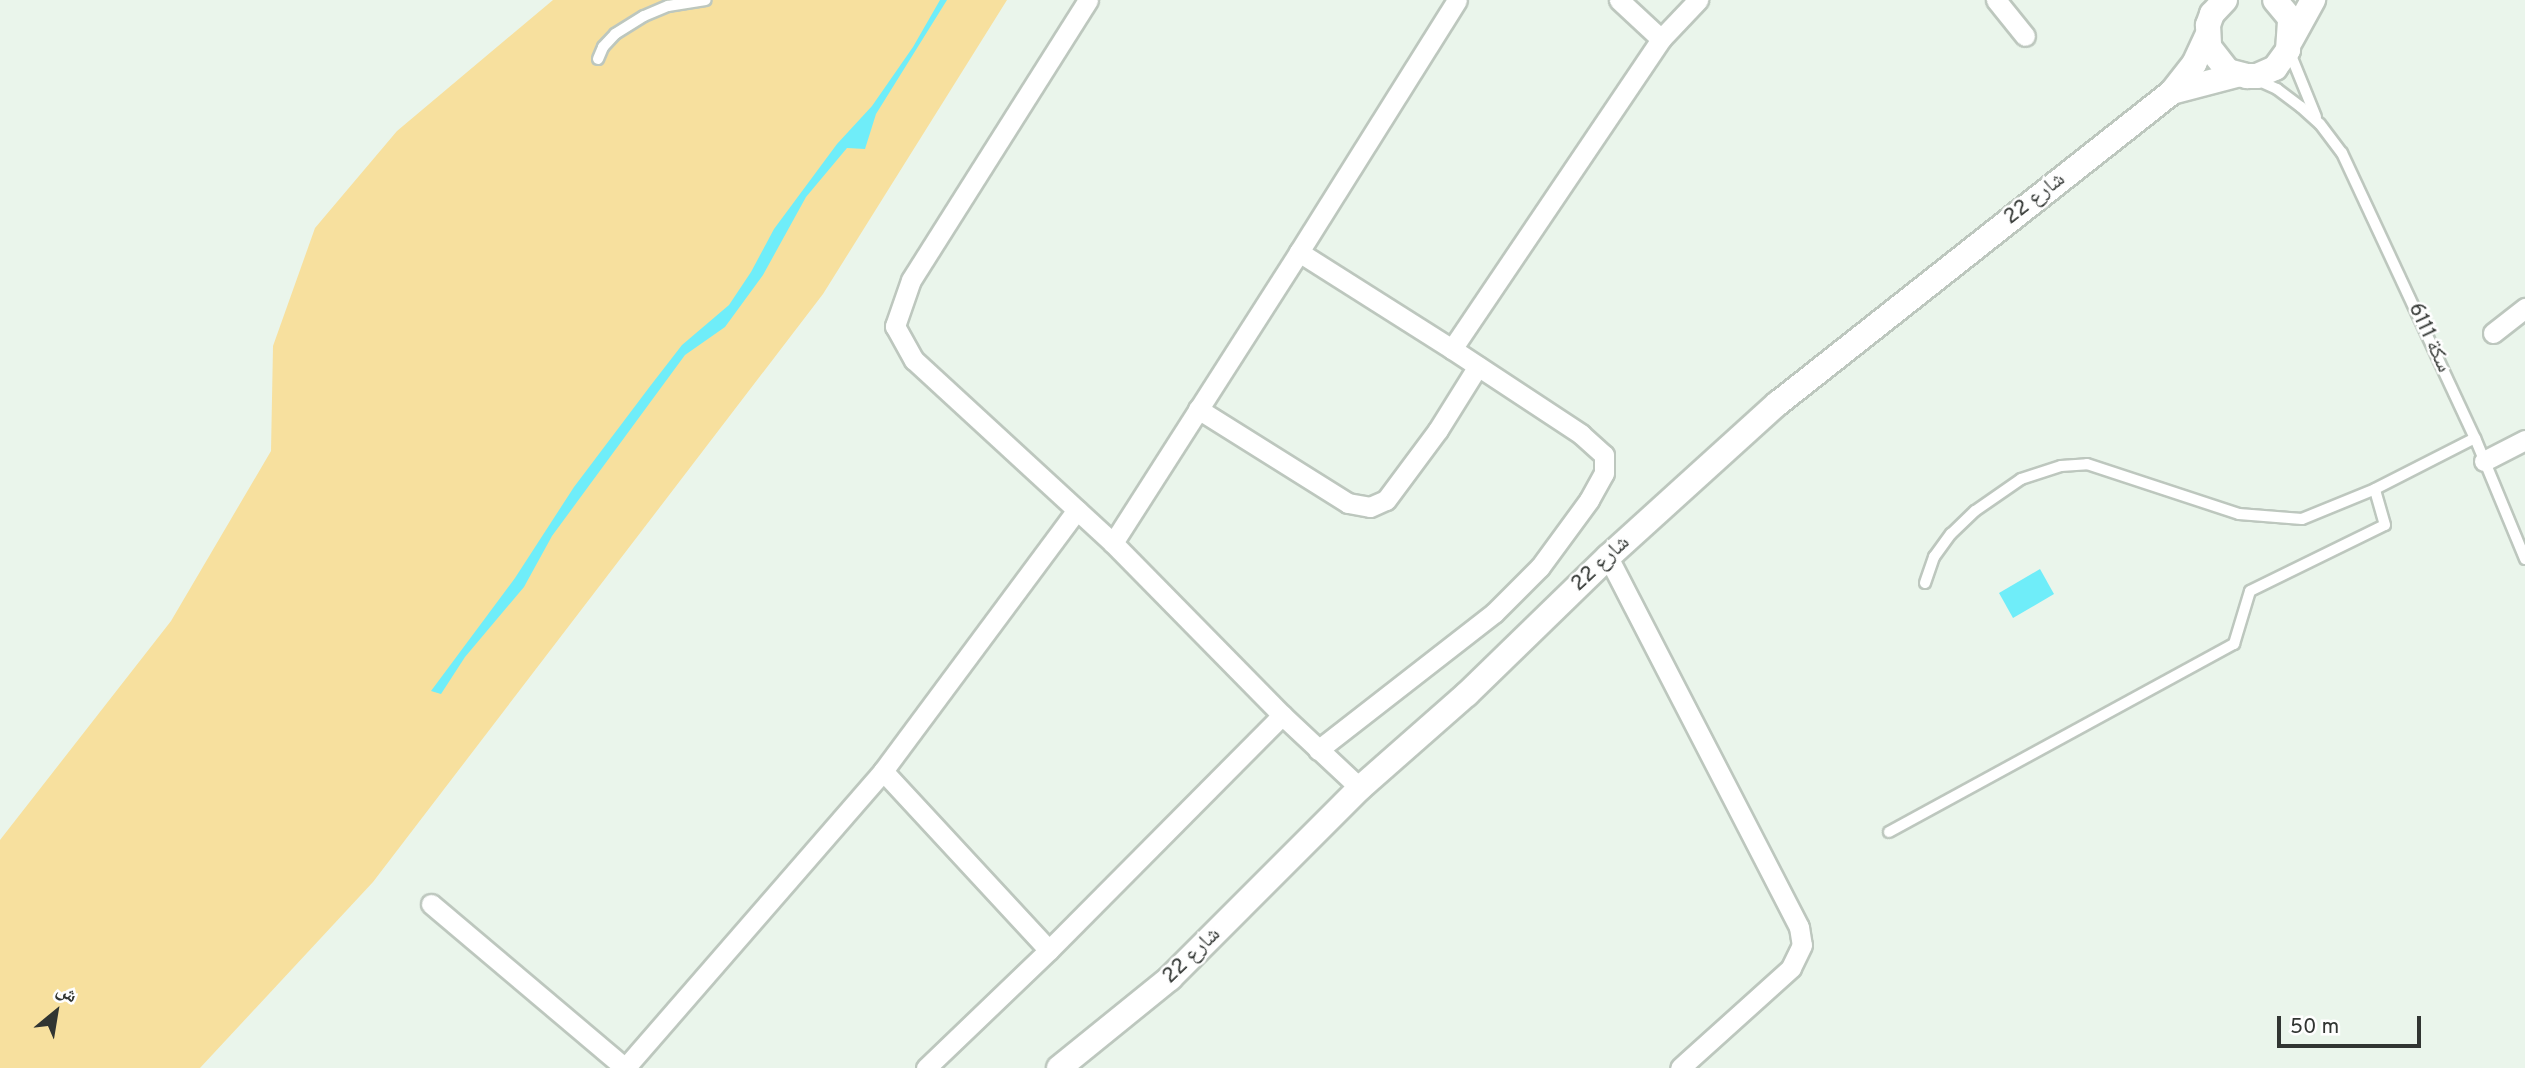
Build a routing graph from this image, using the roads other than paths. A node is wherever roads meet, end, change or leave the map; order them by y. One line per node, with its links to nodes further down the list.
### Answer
1 (706, 0): 13 (lane)
2 (1088, 0): 27 (street)
3 (1457, 0): 17 (street)
4 (1619, 0): 11 (street)
5 (1698, 0): 11 (street)
6 (1996, 0): 10 (street)
7 (2275, 0): 12 (street)
8 (2313, 0): 12 (street)
9 (2214, 13): 14 (street); 15 (street, شارع 22)
10 (2025, 36)
11 (1661, 40): 20 (street)
12 (2290, 46): 14 (street, شارع 22); 16 (lane, سكة 6111)
13 (598, 59)
14 (2242, 75): 15 (street, شارع 22); 16 (lane, سكة 6111)
15 (2172, 92): 29 (street, شارع 22)
16 (2320, 124): 23 (lane, سكة 6111)
17 (1299, 252): 20 (street); 22 (street)
18 (2525, 308): 19 (street)
19 (2493, 333)
20 (1452, 349): 21 (street)
21 (1478, 366): 22 (street); 33 (street)
22 (1198, 409): 28 (street)
23 (2475, 438): 25 (lane, سكة 6111); 26 (lane)
24 (2525, 440): 25 (street)
25 (2484, 461): 30 (lane, سكة 6111)
26 (2375, 489): 31 (lane); 36 (lane)
27 (1077, 510): 28 (street); 34 (street)
28 (1113, 543): 32 (street)
29 (1608, 556): 35 (street, شارع 22); 42 (street)
30 (2525, 559)
31 (1924, 583)
32 (1282, 715): 33 (street); 38 (street)
33 (1318, 750): 35 (street)
34 (883, 771): 38 (street); 39 (street)
35 (1360, 788): 41 (street, شارع 22)
36 (1889, 832)
37 (431, 904): 39 (street)
38 (1049, 950): 40 (street)
39 (625, 1068)
40 (926, 1068)
41 (1059, 1068)
42 (1680, 1068)

